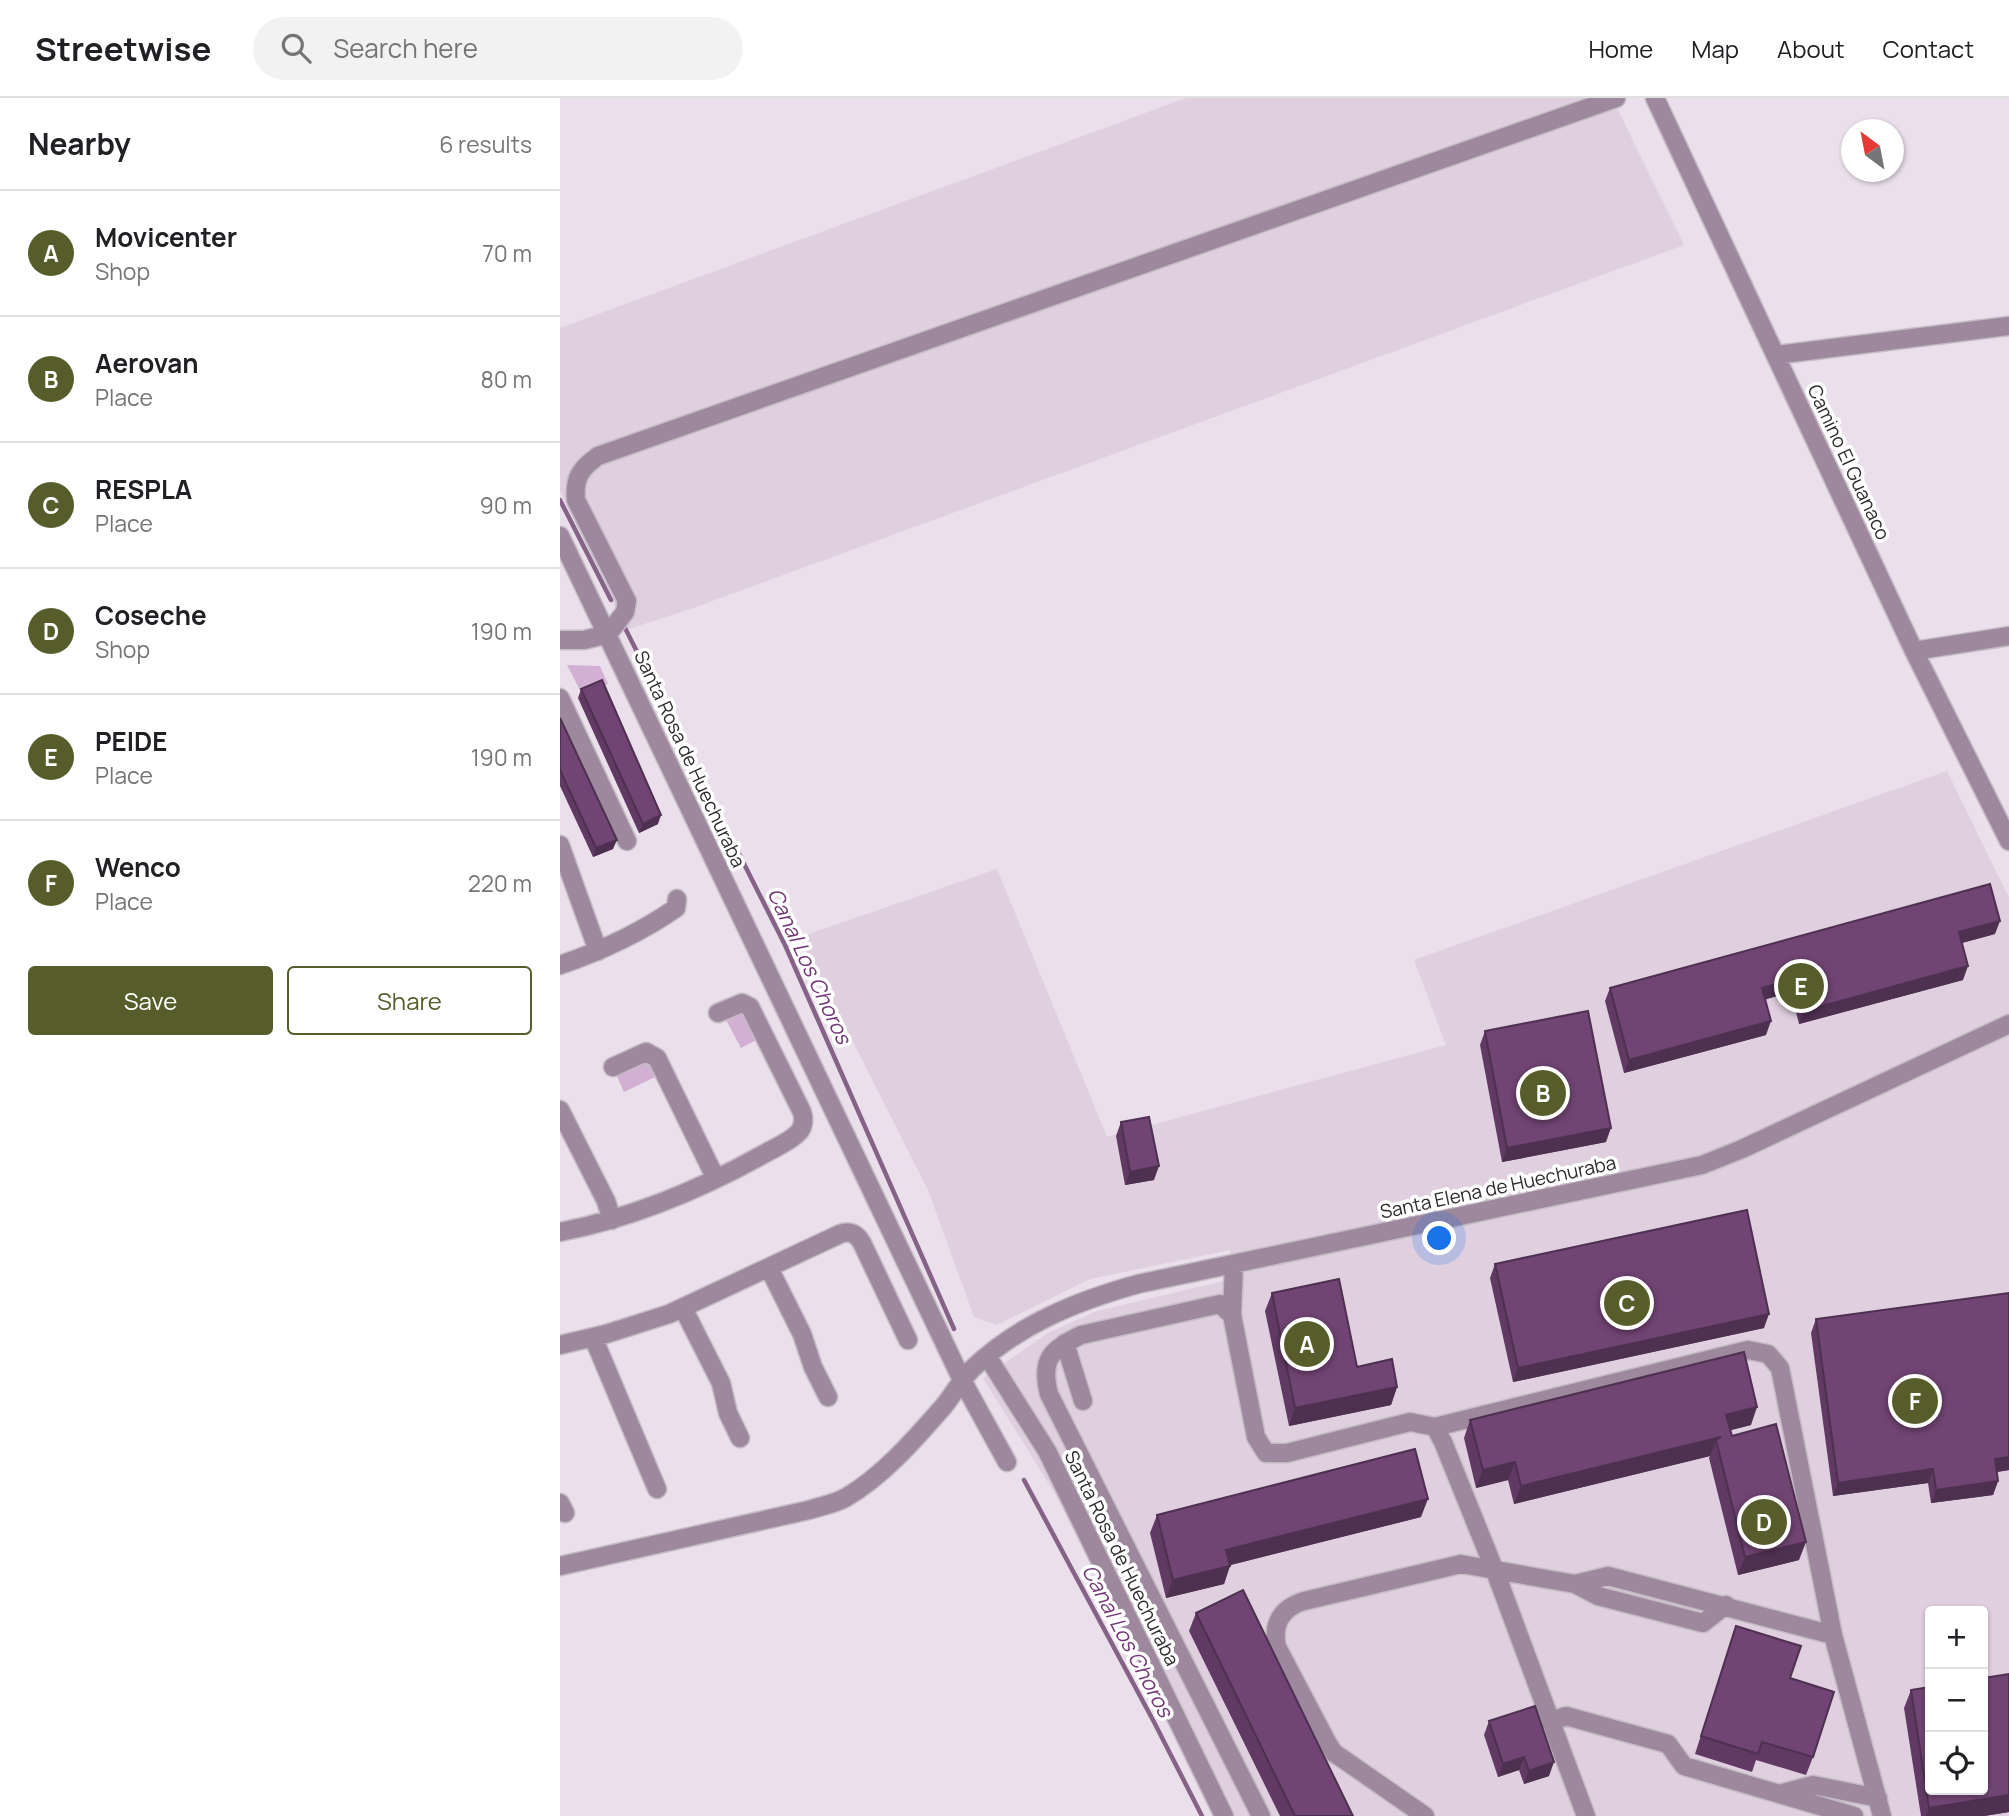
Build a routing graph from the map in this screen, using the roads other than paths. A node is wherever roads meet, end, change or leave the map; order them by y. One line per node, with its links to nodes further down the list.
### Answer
1 (1616, 98): 6 (street)
2 (1655, 98): 4 (street, Camino El Guanaco)
3 (2009, 326): 4 (street)
4 (1776, 355): 9 (street, Camino El Guanaco)
5 (560, 536): 6 (street, Santa Rosa de Huechuraba)
6 (608, 634): 8 (street); 33 (street, Santa Rosa de Huechuraba)
7 (2009, 636): 9 (street)
8 (560, 640)
9 (1914, 651): 12 (street, Camino El Guanaco)
10 (560, 698): 11 (street)
11 (627, 841)
12 (2009, 841)
13 (560, 845): 15 (street)
14 (677, 899): 15 (street)
15 (598, 951): 16 (street)
16 (560, 965)
17 (718, 1013): 21 (street)
18 (2009, 1024): 24 (street, Santa Elena de Huechuraba)
19 (613, 1067): 21 (street)
20 (560, 1110): 22 (street)
21 (716, 1179): 22 (street)
22 (612, 1220): 23 (street)
23 (560, 1232)
24 (1233, 1264): 27 (street); 32 (street, Santa Elena de Huechuraba)
25 (769, 1268): 26 (street); 29 (street); 34 (street)
26 (683, 1308): 28 (street); 37 (street)
27 (1218, 1308): 30 (street); 36 (street)
28 (593, 1337): 31 (street); 39 (street)
29 (908, 1340)
30 (1065, 1343): 35 (street); 48 (street)
31 (560, 1345)
32 (987, 1356): 33 (street); 47 (street, Santa Rosa de Huechuraba)
33 (962, 1380): 38 (street, Santa Rosa de Huechuraba); 40 (street)
34 (828, 1397)
35 (1083, 1401)
36 (1435, 1427): 41 (street); 42 (street)
37 (740, 1438)
38 (1007, 1462)
39 (657, 1489)
40 (560, 1566)
41 (1494, 1571): 42 (street); 43 (street); 45 (street)
42 (1833, 1635): 46 (street)
43 (1550, 1722): 44 (street); 51 (street)
44 (1781, 1793): 46 (street); 52 (street)
45 (1397, 1796): 49 (street); 50 (street)
46 (1878, 1798): 53 (street)
47 (1224, 1816)
48 (1261, 1816)
49 (1401, 1816)
50 (1425, 1816)
51 (1586, 1816)
52 (1854, 1816)
53 (1882, 1816)

